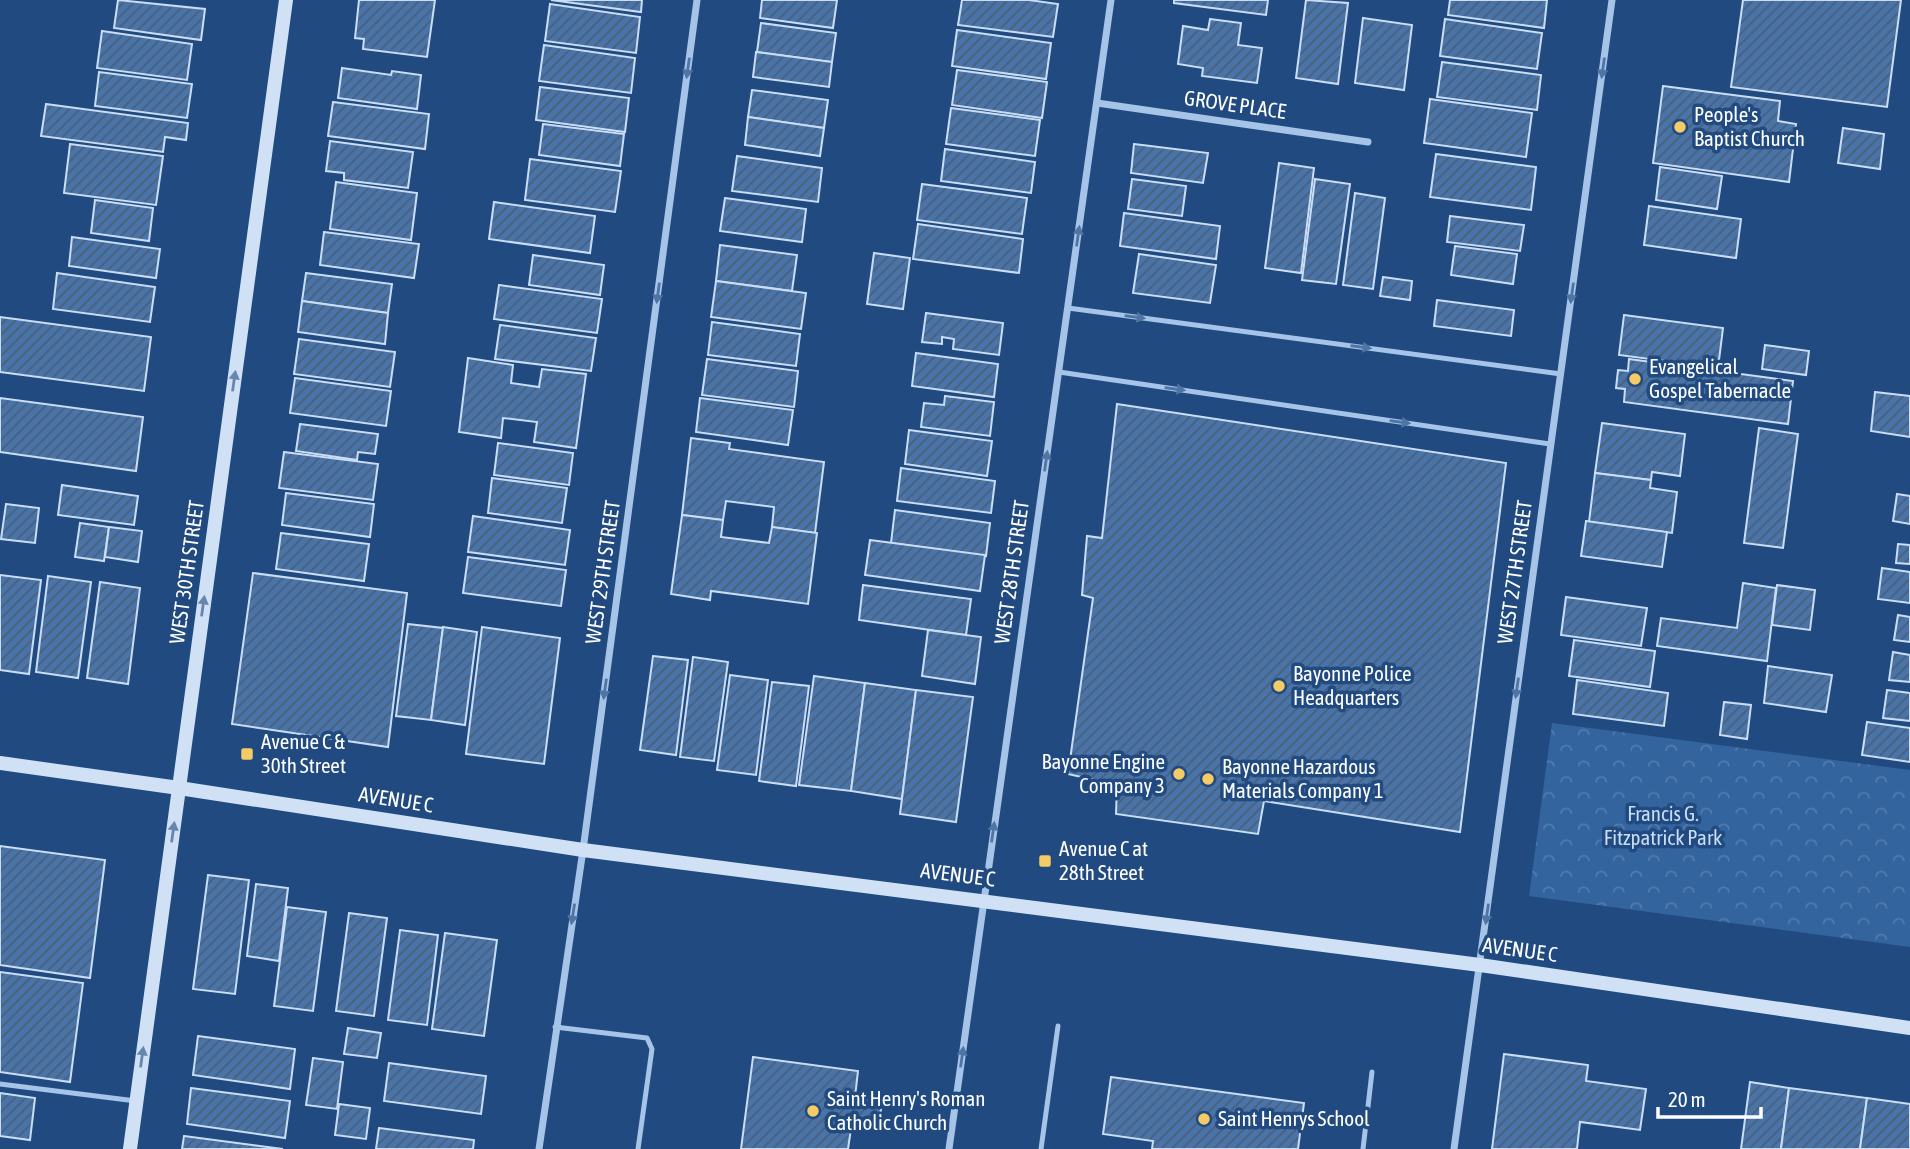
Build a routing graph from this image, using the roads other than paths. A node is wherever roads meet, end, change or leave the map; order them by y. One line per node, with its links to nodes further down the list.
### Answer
1 (286, 0): 12 (main road, WEST 30TH STREET, one-way to 1)
2 (697, 0): 13 (street, WEST 29TH STREET, one-way to 13)
3 (1111, 0): 5 (street, WEST 28TH STREET)
4 (1612, 0): 9 (street, WEST 27TH STREET, one-way to 9)
5 (1097, 103): 6 (street, GROVE PLACE); 7 (street, WEST 28TH STREET, one-way to 5)
6 (1368, 142)
7 (1068, 308): 8 (street, WEST 28TH STREET); 9 (lane, one-way to 9)
8 (1059, 372): 10 (lane, one-way to 10); 14 (street, WEST 28TH STREET, one-way to 8)
9 (1561, 374): 10 (street, WEST 27TH STREET)
10 (1550, 444): 15 (street, WEST 27TH STREET, one-way to 15)
11 (0, 764): 12 (main road, AVENUE C)
12 (178, 788): 13 (main road, AVENUE C); 21 (main road, WEST 30TH STREET, one-way to 12)
13 (583, 850): 14 (main road, AVENUE C); 17 (street, WEST 29TH STREET, one-way to 17)
14 (984, 899): 15 (main road, AVENUE C); 25 (street, WEST 28TH STREET, one-way to 14)
15 (1480, 965): 18 (main road, AVENUE C); 28 (street, WEST 27TH STREET)
16 (1058, 1026): 26 (lane)
17 (555, 1027): 23 (street, WEST 29TH STREET); 24 (lane)
18 (1910, 1028)
19 (1372, 1072): 27 (lane)
20 (0, 1084): 21 (lane)
21 (136, 1101): 22 (main road, WEST 30TH STREET)
22 (130, 1149)
23 (539, 1149)
24 (638, 1149)
25 (949, 1149)
26 (1041, 1149)
27 (1363, 1149)
28 (1454, 1149)

